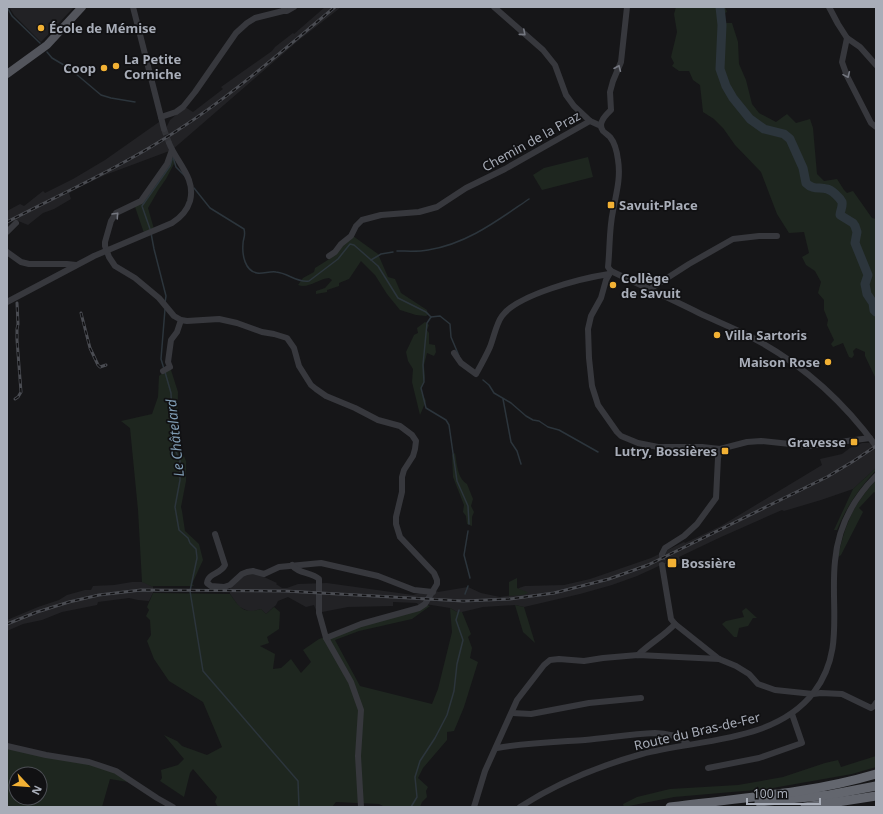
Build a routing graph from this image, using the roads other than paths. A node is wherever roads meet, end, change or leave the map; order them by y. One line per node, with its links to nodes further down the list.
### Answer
1 (82, 7): 10 (main road)
2 (133, 7): 11 (street)
3 (294, 7): 7 (street)
4 (494, 7): 12 (street, one-way to 12)
5 (627, 7): 13 (street, one-way to 5)
6 (829, 7): 8 (street)
7 (284, 9): 11 (street)
8 (847, 38): 9 (street); 14 (street, one-way to 14)
9 (876, 65)
10 (7, 74)
11 (161, 117): 15 (street)
12 (590, 120): 13 (street); 23 (street, Chemin de la Praz)
13 (601, 126): 25 (street)
14 (876, 126)
15 (164, 129)
16 (169, 143): 17 (street)
17 (172, 150): 21 (street, one-way to 17); 21 (street)
18 (16, 223): 19 (street)
19 (7, 232)
20 (777, 236): 26 (street)
21 (107, 251): 24 (street); 28 (street)
22 (7, 252): 24 (street)
23 (329, 256)
24 (76, 266): 27 (street)
25 (610, 273): 26 (street); 29 (street); 33 (street)
26 (650, 289): 31 (street)
27 (7, 302)
28 (181, 320): 30 (street); 39 (street)
29 (454, 353)
30 (166, 369)
31 (871, 439): 32 (street); 33 (street)
32 (876, 446)
33 (720, 450): 36 (street)
34 (876, 476): 44 (street, Route du Bras-de-Fer)
35 (215, 534): 37 (street)
36 (662, 554)
37 (292, 565): 39 (street); 41 (street)
38 (662, 565): 40 (street)
39 (434, 590): 41 (street)
40 (675, 624): 42 (street); 43 (street)
41 (326, 638): 57 (street)
42 (638, 655): 43 (street); 47 (street)
43 (719, 659): 44 (street)
44 (813, 694): 46 (street); 48 (street, Route du Bras-de-Fer)
45 (641, 698): 47 (street)
46 (876, 703)
47 (512, 713): 51 (street)
48 (792, 714): 49 (street, Route du Bras-de-Fer); 52 (street)
49 (688, 744): 51 (street); 59 (street, Route du Bras-de-Fer)
50 (7, 746): 56 (street)
51 (497, 748): 58 (street)
52 (708, 768)
53 (876, 774): 60 (highway)
54 (876, 786): 60 (highway)
55 (876, 796): 61 (highway)
56 (173, 807)
57 (361, 807)
58 (474, 807)
59 (520, 807)
60 (671, 807)
61 (805, 807)

